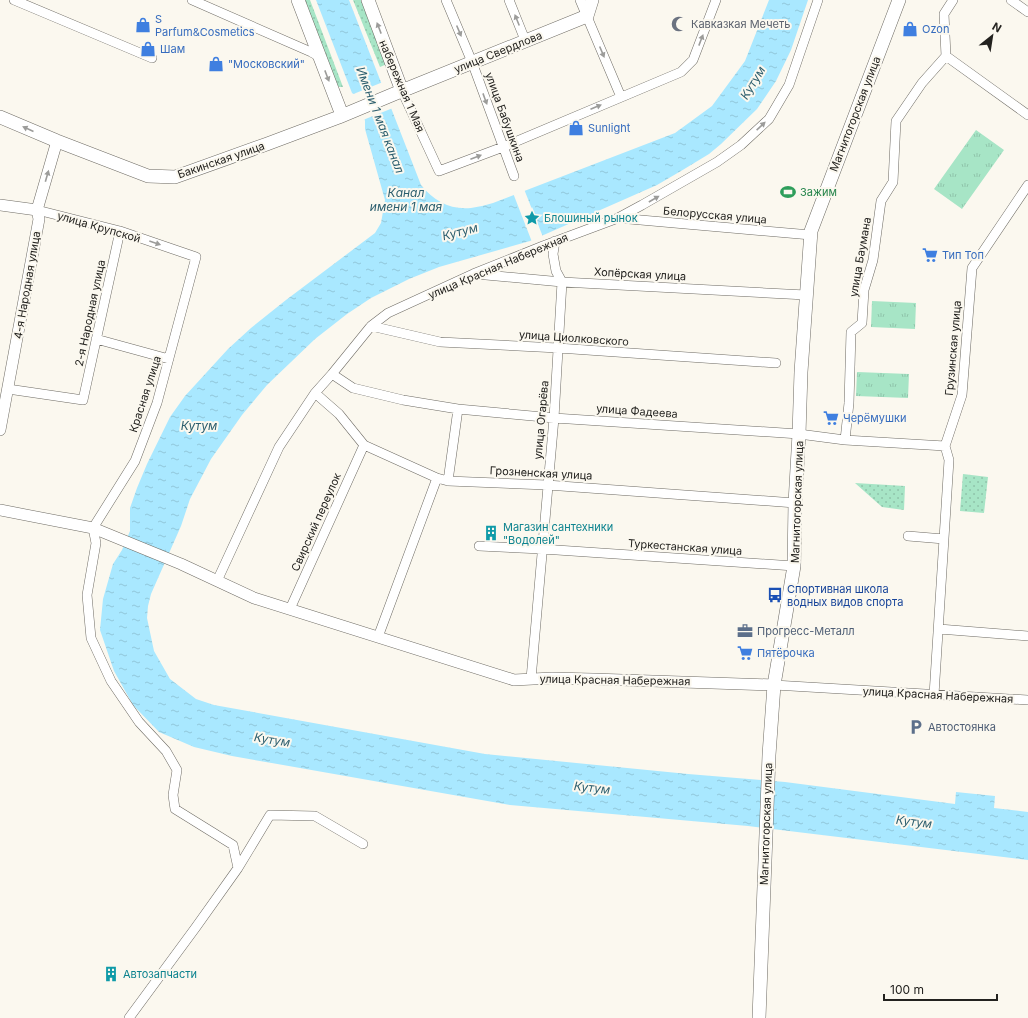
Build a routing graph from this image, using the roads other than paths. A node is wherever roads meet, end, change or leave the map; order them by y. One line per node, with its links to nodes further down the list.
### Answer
1 (14, 0): 19 (street)
2 (192, 0): 18 (street)
3 (298, 0): 18 (main road)
4 (368, 0): 21 (main road, набережная 1 Мая, one-way to 4)
5 (446, 0): 20 (street, улица Бабушкина, one-way to 20)
6 (509, 0): 16 (street, one-way to 6)
7 (580, 0): 15 (street)
8 (592, 0): 15 (main road)
9 (716, 0): 22 (street, one-way to 9)
10 (818, 0): 32 (street, улица Красная Набережная, one-way to 10)
11 (899, 0): 34 (main road, Магнитогорская улица)
12 (953, 0): 17 (street)
13 (1011, 0): 14 (street)
14 (1028, 12)
15 (587, 16): 16 (main road, улица Свердлова); 22 (street, one-way to 22)
16 (525, 40): 20 (main road, улица Свердлова)
17 (946, 56): 24 (street); 52 (street, улица Баумана)
18 (320, 57): 23 (main road, one-way to 23)
19 (152, 58)
20 (472, 62): 21 (main road, улица Свердлова); 27 (street, улица Бабушкина, one-way to 27)
21 (398, 92): 23 (main road, улица Свердлова); 27 (street, набережная 1 Мая, one-way to 27)
22 (621, 97): 27 (street, one-way to 22)
23 (346, 113): 26 (main road, Бакинская улица)
24 (1028, 115)
25 (0, 117): 26 (main road, Бакинская улица, one-way to 25)
26 (57, 142): 31 (street, 4-я Народная улица, one-way to 26)
27 (503, 146): 28 (street, улица Бабушкина)
28 (514, 176)
29 (1028, 185): 54 (street, Грузинская улица)
30 (0, 205): 31 (street, улица Крупской)
31 (37, 210): 33 (street, улица Крупской); 46 (street, 4-я Народная улица)
32 (618, 218): 34 (street, Белорусская улица); 35 (street, улица Красная Набережная)
33 (120, 231): 36 (street, улица Крупской, one-way to 36); 41 (street, 2-я Народная улица)
34 (811, 235): 39 (main road, Магнитогорская улица)
35 (554, 242): 37 (street, улица Красная Набережная); 38 (street)
36 (196, 257): 43 (street, Красная улица)
37 (473, 274): 38 (street, Хопёрская улица); 40 (street, улица Красная Набережная)
38 (562, 282): 39 (street, Хопёрская улица); 42 (street, улица Огарёва)
39 (806, 295): 51 (main road, Магнитогорская улица)
40 (372, 326): 42 (street, улица Циолковского); 45 (street, улица Красная Набережная)
41 (96, 339): 43 (street); 46 (street, 2-я Народная улица)
42 (558, 348): 44 (street, улица Циолковского); 49 (street, улица Огарёва)
43 (169, 359): 60 (street, Красная улица)
44 (776, 364)
45 (332, 374): 47 (street, улица Красная Набережная); 48 (street, улица Фадеева)
46 (8, 389): 50 (street, 4-я Народная улица)
47 (314, 393): 53 (street, Грозненская улица); 66 (street, улица Красная Набережная)
48 (458, 409): 49 (street, улица Фадеева); 56 (street)
49 (554, 418): 51 (street, улица Фадеева); 57 (street, улица Огарёва)
50 (0, 430)
51 (799, 434): 52 (street, улица Фадеева); 58 (main road, Магнитогорская улица)
52 (845, 440): 54 (street, улица Фадеева)
53 (364, 445): 55 (street, Грозненская улица); 67 (street, Свирский переулок)
54 (945, 446): 62 (street, Грузинская улица)
55 (437, 478): 56 (street, Грозненская улица); 70 (street)
56 (448, 481): 57 (street, Грозненская улица)
57 (547, 485): 58 (street, Грозненская улица); 64 (street, улица Огарёва)
58 (795, 503): 65 (main road, Магнитогорская улица)
59 (0, 510): 60 (street, улица Красная Набережная)
60 (93, 528): 66 (street, улица Красная Набережная); 76 (street)
61 (908, 536): 62 (street)
62 (944, 539): 68 (street, Грузинская улица)
63 (479, 546): 64 (street, Туркестанская улица)
64 (542, 549): 65 (street, Туркестанская улица); 71 (street, улица Огарёва)
65 (794, 566): 72 (main road, Магнитогорская улица)
66 (217, 581): 67 (street, улица Красная Набережная)
67 (290, 609): 70 (street, улица Красная Набережная)
68 (939, 629): 69 (street); 73 (street, Грузинская улица)
69 (1028, 636)
70 (378, 637): 71 (street, улица Красная Набережная)
71 (531, 679): 72 (street, улица Красная Набережная)
72 (774, 685): 73 (street, улица Красная Набережная); 78 (main road, Магнитогорская улица)
73 (934, 694): 74 (street, улица Красная Набережная)
74 (1028, 700)
75 (363, 844): 76 (street)
76 (238, 868): 77 (street)
77 (129, 1018)
78 (759, 1018)

